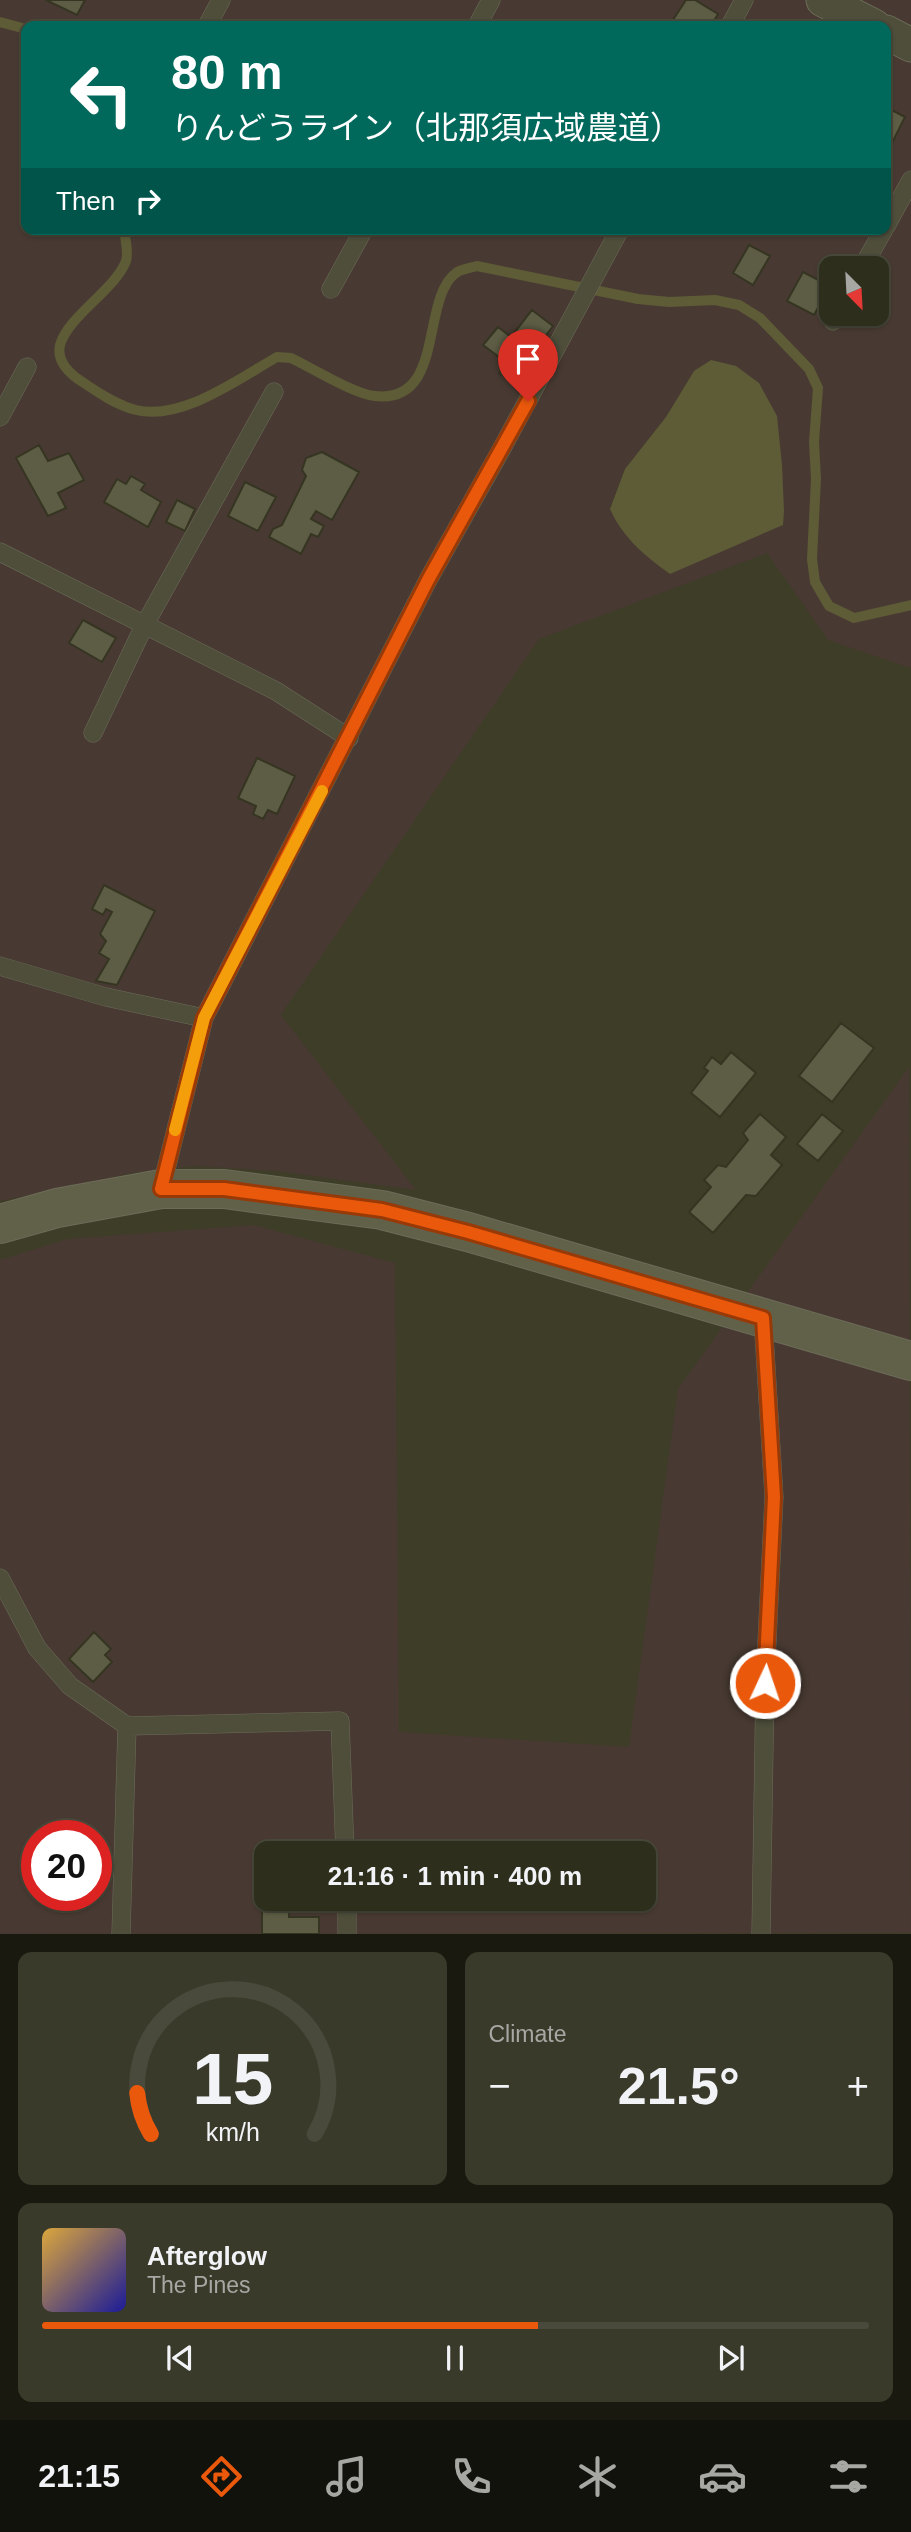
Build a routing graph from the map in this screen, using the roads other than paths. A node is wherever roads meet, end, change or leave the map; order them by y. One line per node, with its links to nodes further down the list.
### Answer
1 (221, 0): 5 (lane)
2 (491, 0): 6 (lane)
3 (744, 0): 7 (lane)
4 (823, 0): 8 (street)
5 (210, 21)
6 (480, 21)
7 (733, 21)
8 (864, 21)
9 (891, 35): 10 (street)
10 (911, 45)
11 (911, 180): 12 (lane)
12 (891, 217)
13 (361, 235): 17 (lane)
14 (617, 235): 24 (lane)
15 (881, 235): 16 (lane)
16 (869, 256)
17 (331, 289)
18 (27, 367): 20 (lane)
19 (274, 392): 22 (lane)
20 (0, 416)
21 (0, 552): 22 (lane)
22 (144, 626): 23 (lane); 24 (lane)
23 (93, 733)
24 (349, 738): 26 (lane)
25 (0, 966): 26 (lane)
26 (204, 1018): 27 (lane)
27 (161, 1189): 28 (street); 29 (street)
28 (0, 1224)
29 (763, 1318): 30 (street); 37 (lane)
30 (911, 1361)
31 (0, 1578): 32 (lane)
32 (127, 1726): 33 (lane); 35 (lane)
33 (345, 1841)
34 (347, 1911): 36 (lane)
35 (121, 1934)
36 (347, 1934)
37 (761, 1934)

